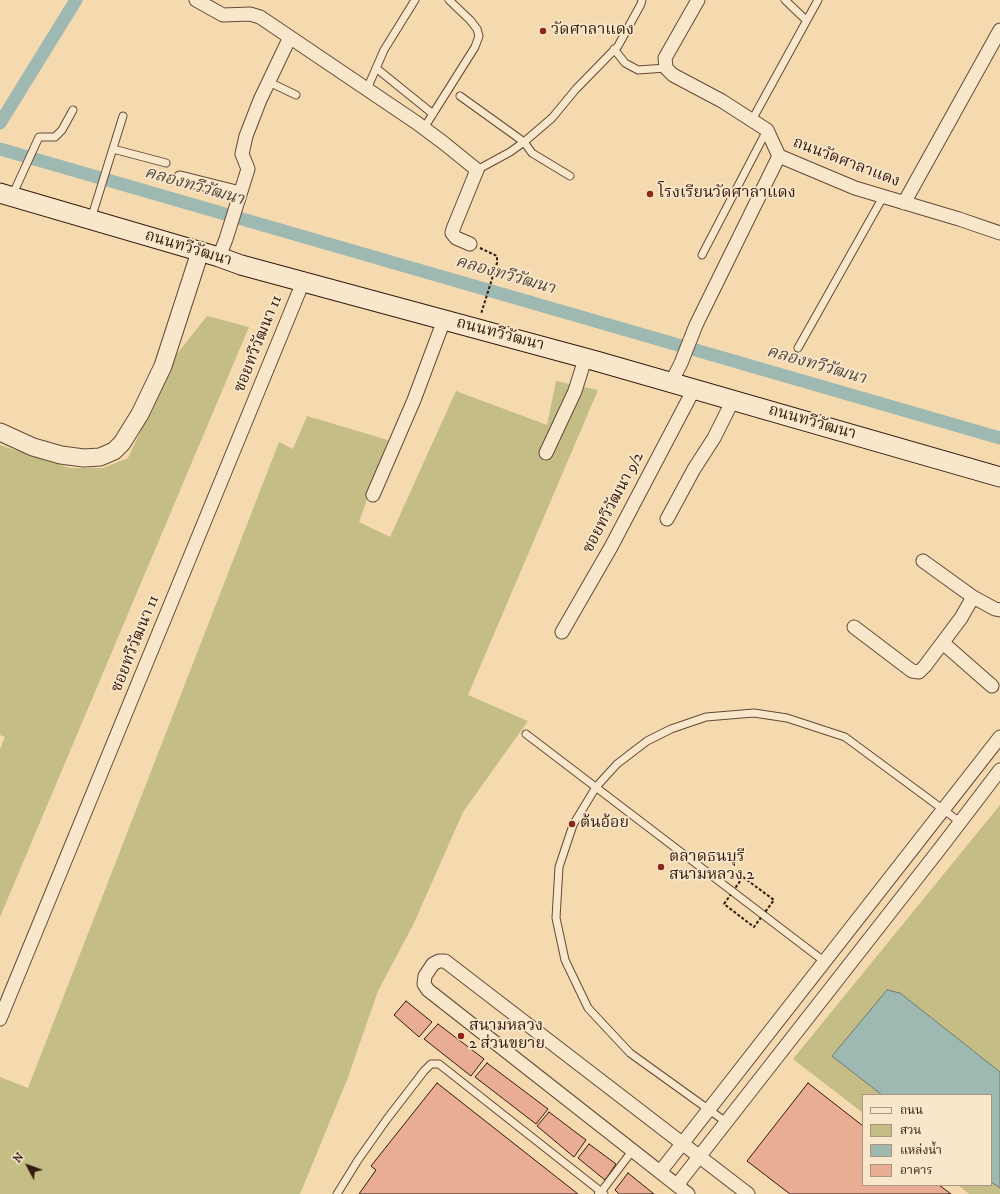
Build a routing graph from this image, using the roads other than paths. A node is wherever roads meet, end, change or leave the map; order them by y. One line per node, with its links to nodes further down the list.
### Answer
1 (196, 0): 10 (street)
2 (415, 0): 12 (lane)
3 (450, 0): 19 (lane)
4 (642, 0): 11 (lane)
5 (698, 0): 13 (street)
6 (785, 0): 8 (lane)
7 (818, 0): 8 (lane)
8 (806, 20): 21 (lane)
9 (1000, 30): 34 (street)
10 (290, 37): 14 (street); 15 (street)
11 (614, 49): 13 (lane); 24 (lane)
12 (376, 68): 15 (lane); 19 (lane)
13 (666, 68): 21 (street)
14 (269, 82): 16 (lane); 32 (street)
15 (367, 89): 22 (street)
16 (296, 95)
17 (460, 96): 24 (lane)
18 (73, 110): 31 (lane)
19 (433, 114): 22 (lane)
20 (123, 116): 25 (lane)
21 (752, 120): 23 (street)
22 (424, 128): 28 (street)
23 (767, 130): 26 (street, ถนนวัดศาลาแดง); 39 (lane)
24 (524, 142): 28 (lane); 29 (lane)
25 (112, 149): 27 (lane); 35 (lane)
26 (778, 156): 33 (street, ถนนวัดศาลาแดง); 45 (street)
27 (166, 163)
28 (477, 170): 37 (street)
29 (570, 176)
30 (180, 178): 32 (street)
31 (6, 194): 35 (main road, ถนนทวีวัฒนา)
32 (240, 194): 40 (street)
33 (883, 197): 34 (street, ถนนวัดศาลาแดง); 43 (lane)
34 (904, 203): 36 (street, ถนนวัดศาลาแดง)
35 (91, 220): 38 (main road, ถนนทวีวัฒนา)
36 (1000, 233)
37 (470, 244)
38 (200, 252): 40 (main road, ถนนทวีวัฒนา); 48 (street)
39 (702, 255)
40 (219, 257): 41 (main road, ถนนทวีวัฒนา)
41 (303, 282): 42 (main road, ถนนทวีวัฒนา); 67 (street, ซอยทวีวัฒนา 11)
42 (444, 320): 44 (main road, ถนนทวีวัฒนา); 51 (street)
43 (798, 348)
44 (585, 358): 45 (main road, ถนนทวีวัฒนา); 49 (street)
45 (671, 383): 46 (main road, ถนนทวีวัฒนา)
46 (694, 389): 47 (main road, ถนนทวีวัฒนา); 57 (street, ซอยทวีวัฒนา 9/2)
47 (733, 400): 50 (main road, ถนนทวีวัฒนา); 52 (street)
48 (0, 432)
49 (546, 453)
50 (1000, 477)
51 (373, 495)
52 (667, 519)
53 (923, 561): 54 (street)
54 (973, 597): 55 (street); 58 (street)
55 (1000, 610)
56 (854, 627): 58 (street)
57 (562, 632)
58 (943, 643): 59 (street)
59 (992, 686)
60 (526, 734): 63 (lane)
61 (1000, 737): 64 (street)
62 (1000, 770): 65 (street)
63 (596, 786): 64 (lane); 66 (lane); 68 (lane)
64 (944, 810): 65 (lane); 66 (street)
65 (960, 822): 69 (street)
66 (825, 962): 68 (street)
67 (0, 1019)
68 (709, 1110): 69 (lane); 70 (street)
69 (726, 1122): 72 (street)
70 (682, 1144): 71 (street); 72 (street); 73 (street)
71 (632, 1151): 73 (street); 75 (lane)
72 (699, 1156): 74 (street); 78 (street)
73 (660, 1172): 74 (street)
74 (677, 1185): 77 (street)
75 (602, 1193): 76 (lane)
76 (337, 1194)
77 (688, 1194)
78 (748, 1194)

